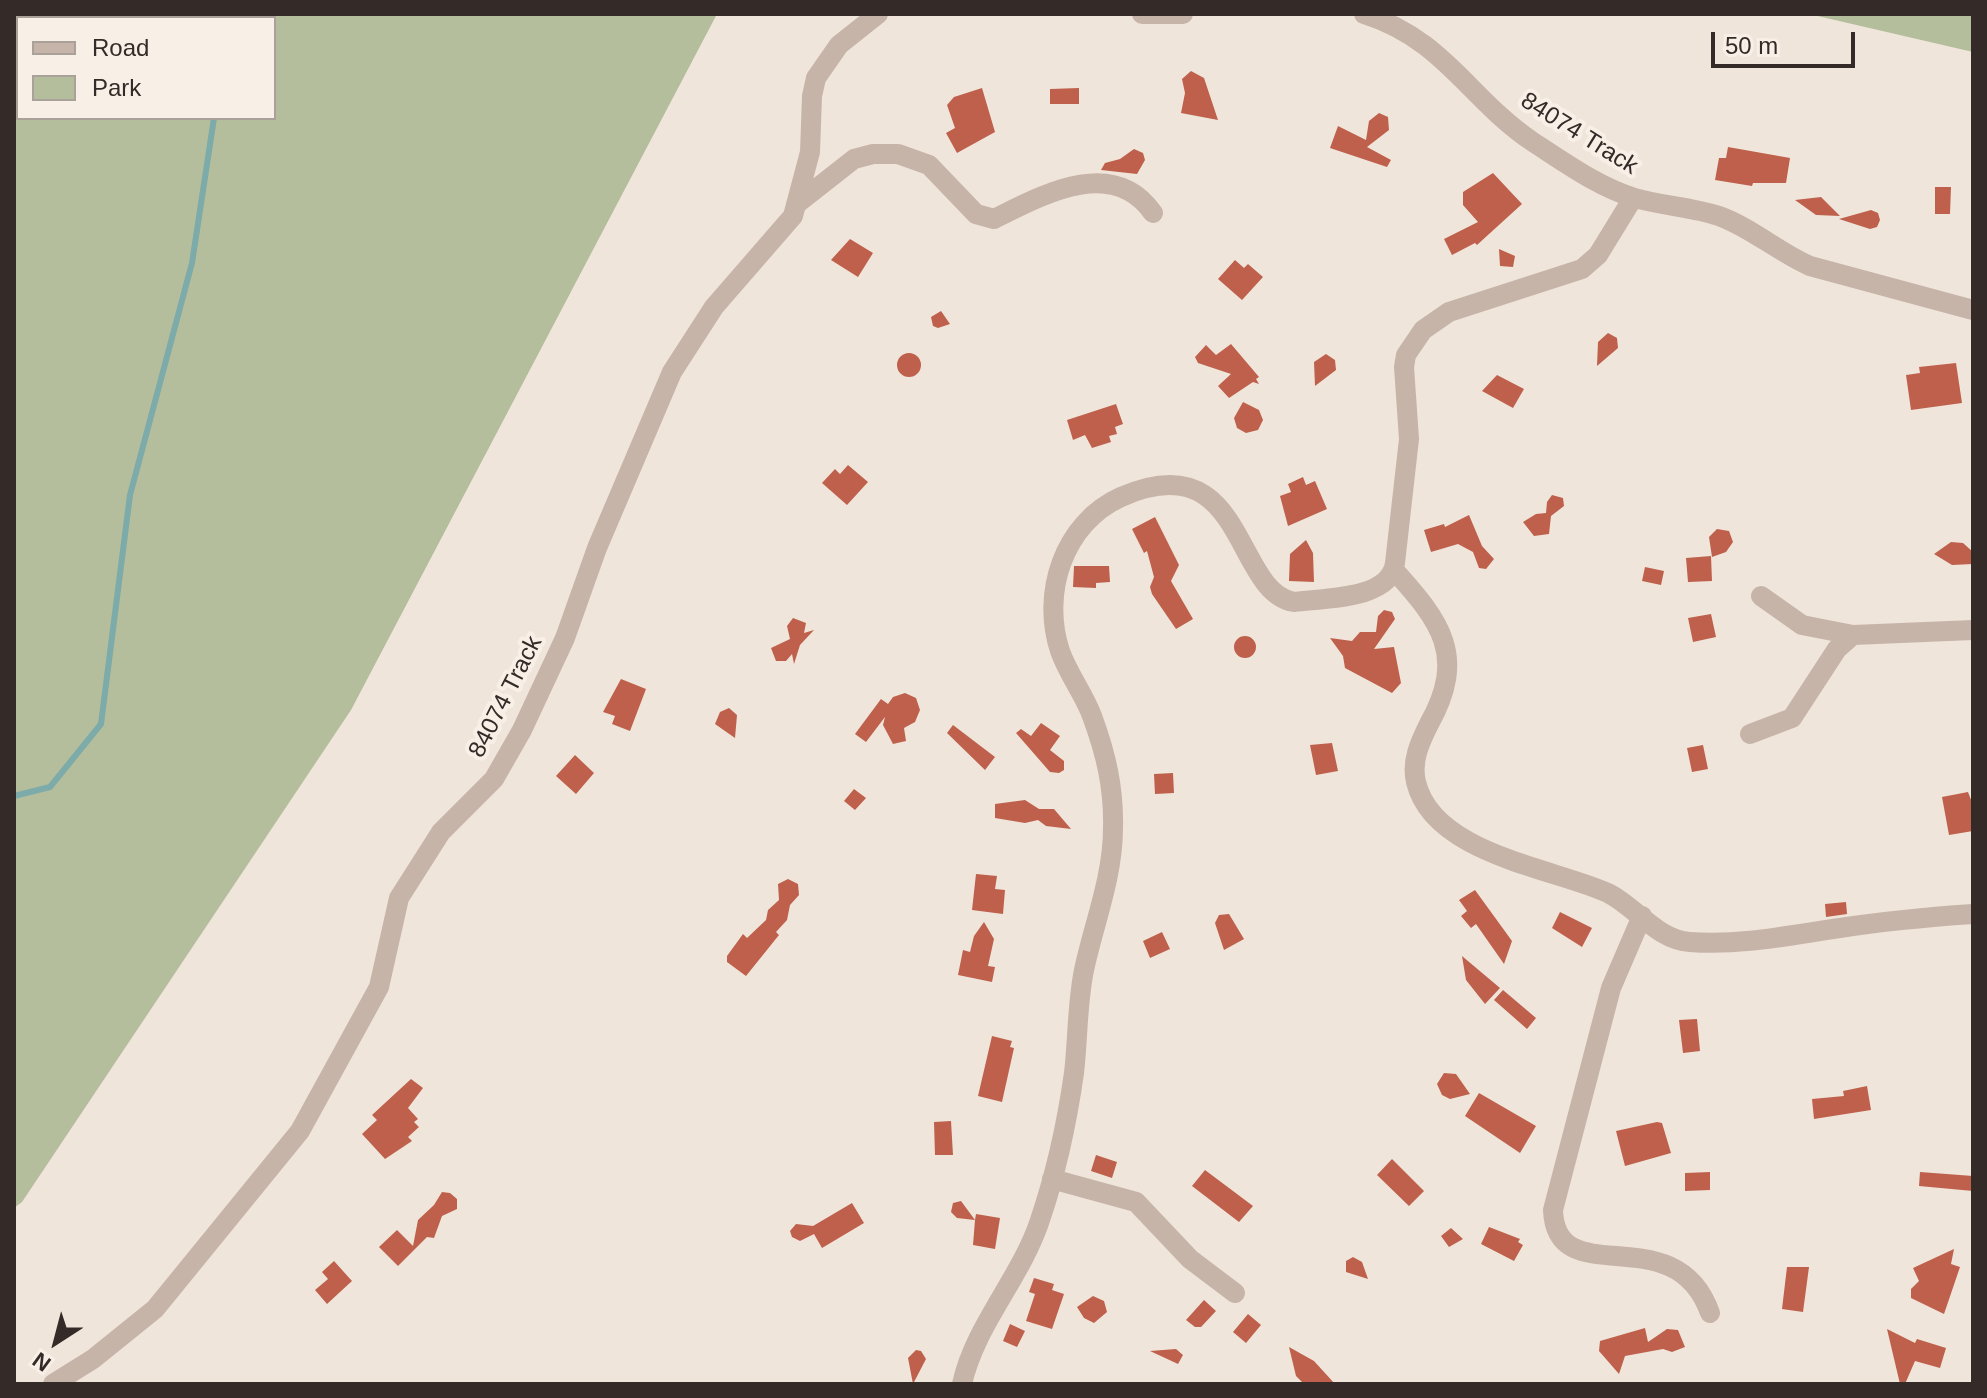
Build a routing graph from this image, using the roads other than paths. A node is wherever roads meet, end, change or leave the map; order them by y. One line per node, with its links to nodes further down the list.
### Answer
1 (878, 14): 6 (street, 84074 Track)
2 (1142, 14): 3 (street)
3 (1183, 14)
4 (1364, 14): 5 (street, 84074 Track)
5 (1633, 198): 8 (street, 84074 Track); 9 (street)
6 (798, 203): 7 (street); 19 (street, 84074 Track)
7 (1153, 213)
8 (1973, 310)
9 (1394, 570): 15 (street); 16 (street)
10 (1761, 596): 12 (street)
11 (1973, 630): 12 (street)
12 (1853, 635): 13 (street)
13 (1750, 734)
14 (1973, 914): 15 (street)
15 (1642, 916): 18 (street)
16 (1052, 1179): 17 (street); 20 (street)
17 (1235, 1293)
18 (1710, 1313)
19 (53, 1384)
20 (962, 1384)

